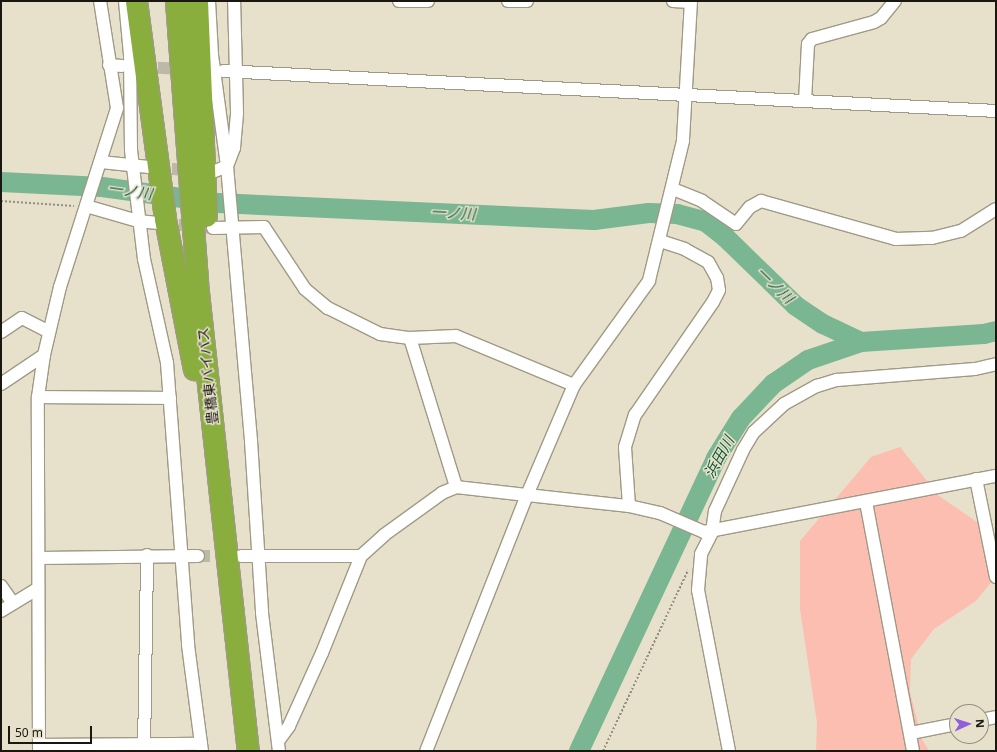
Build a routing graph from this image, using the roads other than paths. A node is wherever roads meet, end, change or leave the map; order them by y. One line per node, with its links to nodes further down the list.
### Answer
1 (100, 1): 15 (street)
2 (125, 1): 24 (street)
3 (136, 1): 25 (highway)
4 (176, 1): 26 (highway)
5 (198, 1): 26 (highway)
6 (209, 1): 23 (street)
7 (234, 1): 18 (street)
8 (399, 1): 9 (street)
9 (428, 1)
10 (508, 1): 11 (street)
11 (526, 1)
12 (673, 1): 14 (street)
13 (895, 1): 20 (street)
14 (691, 2): 19 (street)
15 (109, 65): 16 (street); 22 (street)
16 (122, 66)
17 (222, 71): 18 (street)
18 (236, 71): 19 (street); 23 (street)
19 (687, 94): 20 (street); 27 (street)
20 (805, 101): 21 (street)
21 (996, 111)
22 (100, 165): 24 (street); 28 (street)
23 (227, 166): 26 (street); 33 (street)
24 (133, 167): 25 (street); 30 (street)
25 (154, 170): 31 (highway)
26 (201, 175): 32 (highway)
27 (672, 190): 29 (street); 34 (street)
28 (86, 206): 30 (street); 36 (street)
29 (996, 209)
30 (138, 217): 31 (street); 43 (street)
31 (162, 221): 57 (highway)
32 (204, 224): 33 (street); 57 (highway, 豊橋東バイパス)
33 (231, 224): 37 (street); 55 (street)
34 (661, 236): 41 (street); 49 (street)
35 (1, 332): 36 (street)
36 (49, 332): 38 (street)
37 (410, 338): 41 (street); 46 (street)
38 (44, 355): 40 (street); 42 (street)
39 (996, 364): 50 (street)
40 (1, 384)
41 (574, 386): 47 (street)
42 (38, 397): 43 (street); 56 (street)
43 (170, 398): 54 (street)
44 (996, 476): 45 (street)
45 (976, 480): 48 (street); 58 (street)
46 (456, 487): 47 (street); 53 (street)
47 (527, 495): 49 (street); 70 (street)
48 (866, 502): 50 (street); 64 (street)
49 (629, 506): 50 (street)
50 (708, 532): 71 (street)
51 (146, 555): 54 (street); 56 (street); 67 (street)
52 (198, 556): 54 (street)
53 (361, 556): 55 (street); 65 (street)
54 (180, 557): 68 (street)
55 (258, 557): 57 (street); 65 (street)
56 (40, 558): 60 (street)
57 (235, 560): 69 (highway, 豊橋東バイパス)
58 (996, 577)
59 (1, 586): 61 (street)
60 (37, 589): 61 (street); 66 (street)
61 (13, 603): 62 (street)
62 (1, 611)
63 (949, 726): 64 (street)
64 (911, 733): 72 (street)
65 (279, 746)
66 (39, 748): 67 (street)
67 (144, 748): 68 (street)
68 (201, 748)
69 (248, 751)
70 (426, 751)
71 (729, 751)
72 (913, 751)

